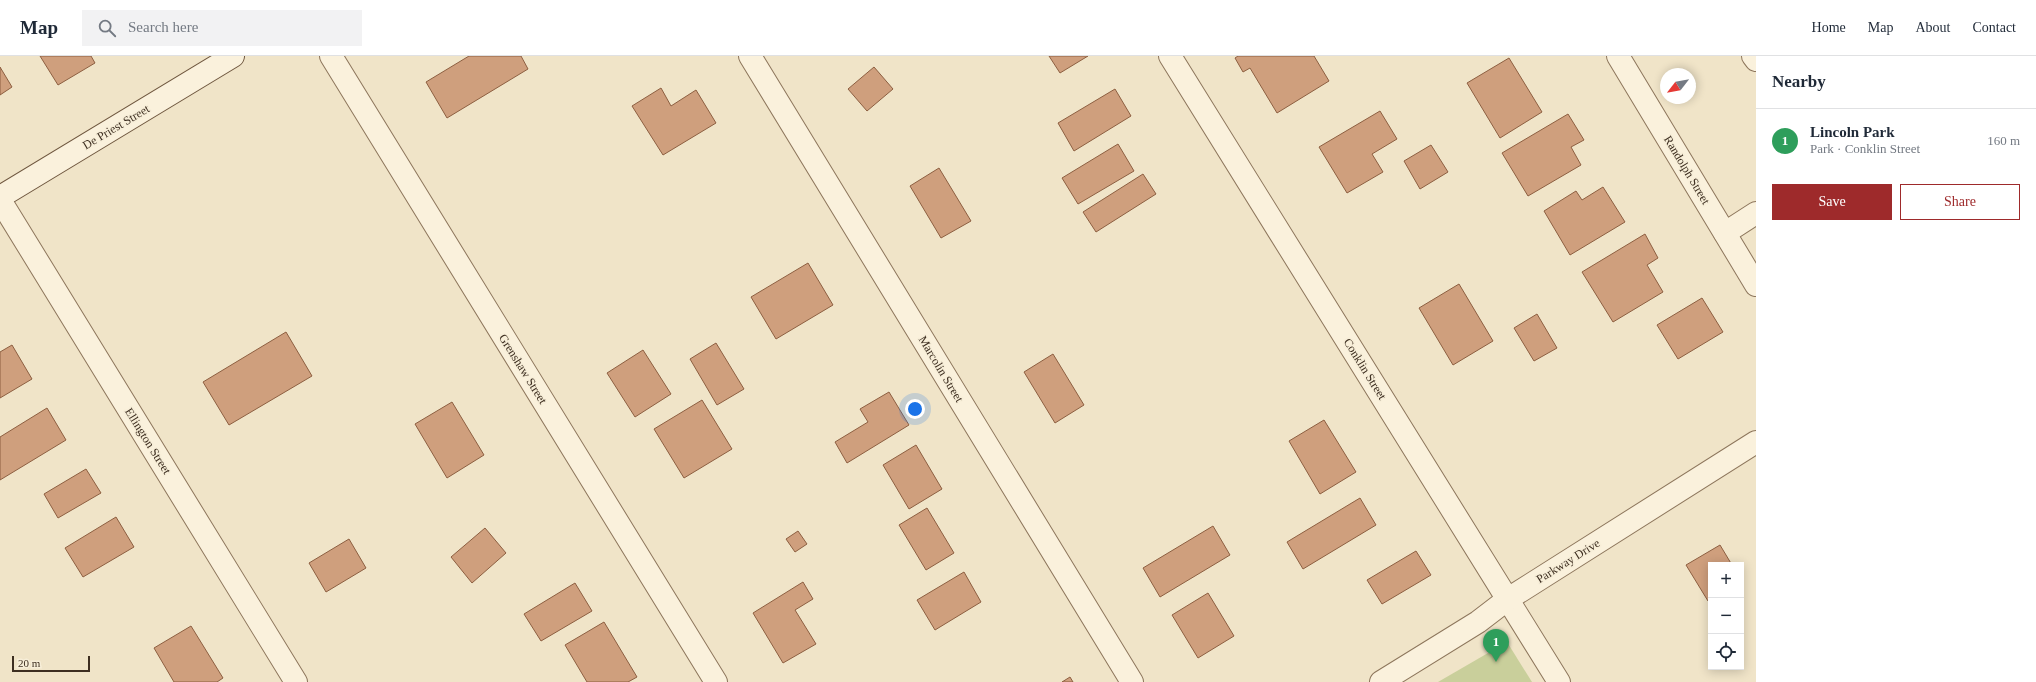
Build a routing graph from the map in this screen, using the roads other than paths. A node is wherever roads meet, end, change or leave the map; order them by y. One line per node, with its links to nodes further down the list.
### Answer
1 (233, 56): 8 (street, De Priest Street)
2 (331, 56): 15 (street, Grenshaw Street)
3 (750, 56): 16 (street, Marcolin Street)
4 (1170, 56): 13 (street, Conklin Street)
5 (1618, 56): 10 (street, Randolph Street)
6 (1753, 56): 7 (street)
7 (1756, 60)
8 (0, 199): 14 (street, Ellington Street)
9 (1756, 213): 10 (street)
10 (1725, 232): 11 (street, Randolph Street)
11 (1756, 285)
12 (1756, 442): 13 (street, Parkway Drive)
13 (1508, 599): 17 (street, Parkway Drive); 18 (street, Conklin Street)
14 (296, 682)
15 (716, 682)
16 (1132, 682)
17 (1381, 682)
18 (1559, 682)

